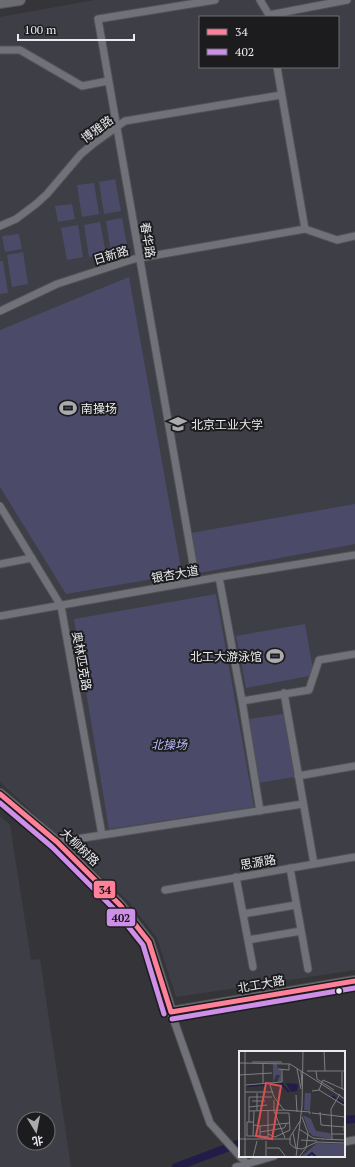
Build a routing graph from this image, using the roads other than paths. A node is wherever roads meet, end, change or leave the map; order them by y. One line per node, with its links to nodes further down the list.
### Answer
1 (20, 0): 5 (street)
2 (215, 0): 9 (street, 春华路)
3 (260, 0): 6 (street)
4 (347, 0): 6 (street)
5 (0, 4)
6 (269, 16)
7 (0, 50): 9 (street)
8 (277, 68): 10 (street)
9 (108, 81): 11 (street, 春华路)
10 (281, 95): 11 (street, 博雅路); 13 (street)
11 (117, 128): 12 (street, 博雅路); 15 (street, 春华路)
12 (0, 226)
13 (305, 229): 14 (street); 15 (street, 日新路)
14 (355, 236)
15 (140, 258): 16 (street, 日新路); 22 (street, 春华路)
16 (0, 311)
17 (0, 506): 19 (street, 奥林匹克路)
18 (355, 555): 21 (street, 银杏大道)
19 (32, 558): 20 (street); 23 (street, 奥林匹克路)
20 (0, 564)
21 (219, 577): 22 (street, 银杏大道); 27 (street)
22 (196, 581): 23 (street, 银杏大道)
23 (61, 606): 24 (street, 银杏大道); 33 (street, 奥林匹克路)
24 (0, 616)
25 (355, 654): 26 (street)
26 (284, 693): 27 (street); 29 (street)
27 (242, 701): 32 (street)
28 (355, 766): 29 (street)
29 (298, 776): 31 (street)
30 (0, 794): 34 (street, 大柳树路)
31 (303, 804): 32 (street); 36 (street)
32 (260, 811): 33 (street)
33 (102, 835): 34 (street)
34 (57, 842): 47 (street, 大柳树路)
35 (355, 857): 36 (street, 思源路)
36 (314, 864): 37 (street, 思源路)
37 (290, 868): 38 (street, 思源路); 40 (street)
38 (236, 877): 39 (street, 思源路); 41 (street)
39 (165, 890)
40 (296, 905): 41 (street); 42 (street)
41 (243, 914): 43 (street)
42 (301, 930): 43 (street); 45 (street)
43 (248, 940): 44 (street)
44 (253, 966)
45 (308, 969)
46 (355, 981): 47 (street, 北工大路)
47 (171, 1012): 50 (street)
48 (355, 1140): 49 (street)
49 (345, 1142)
50 (239, 1155)
51 (241, 1157): 53 (street)
52 (270, 1157): 53 (street)
53 (246, 1163): 54 (street)
54 (236, 1167)

